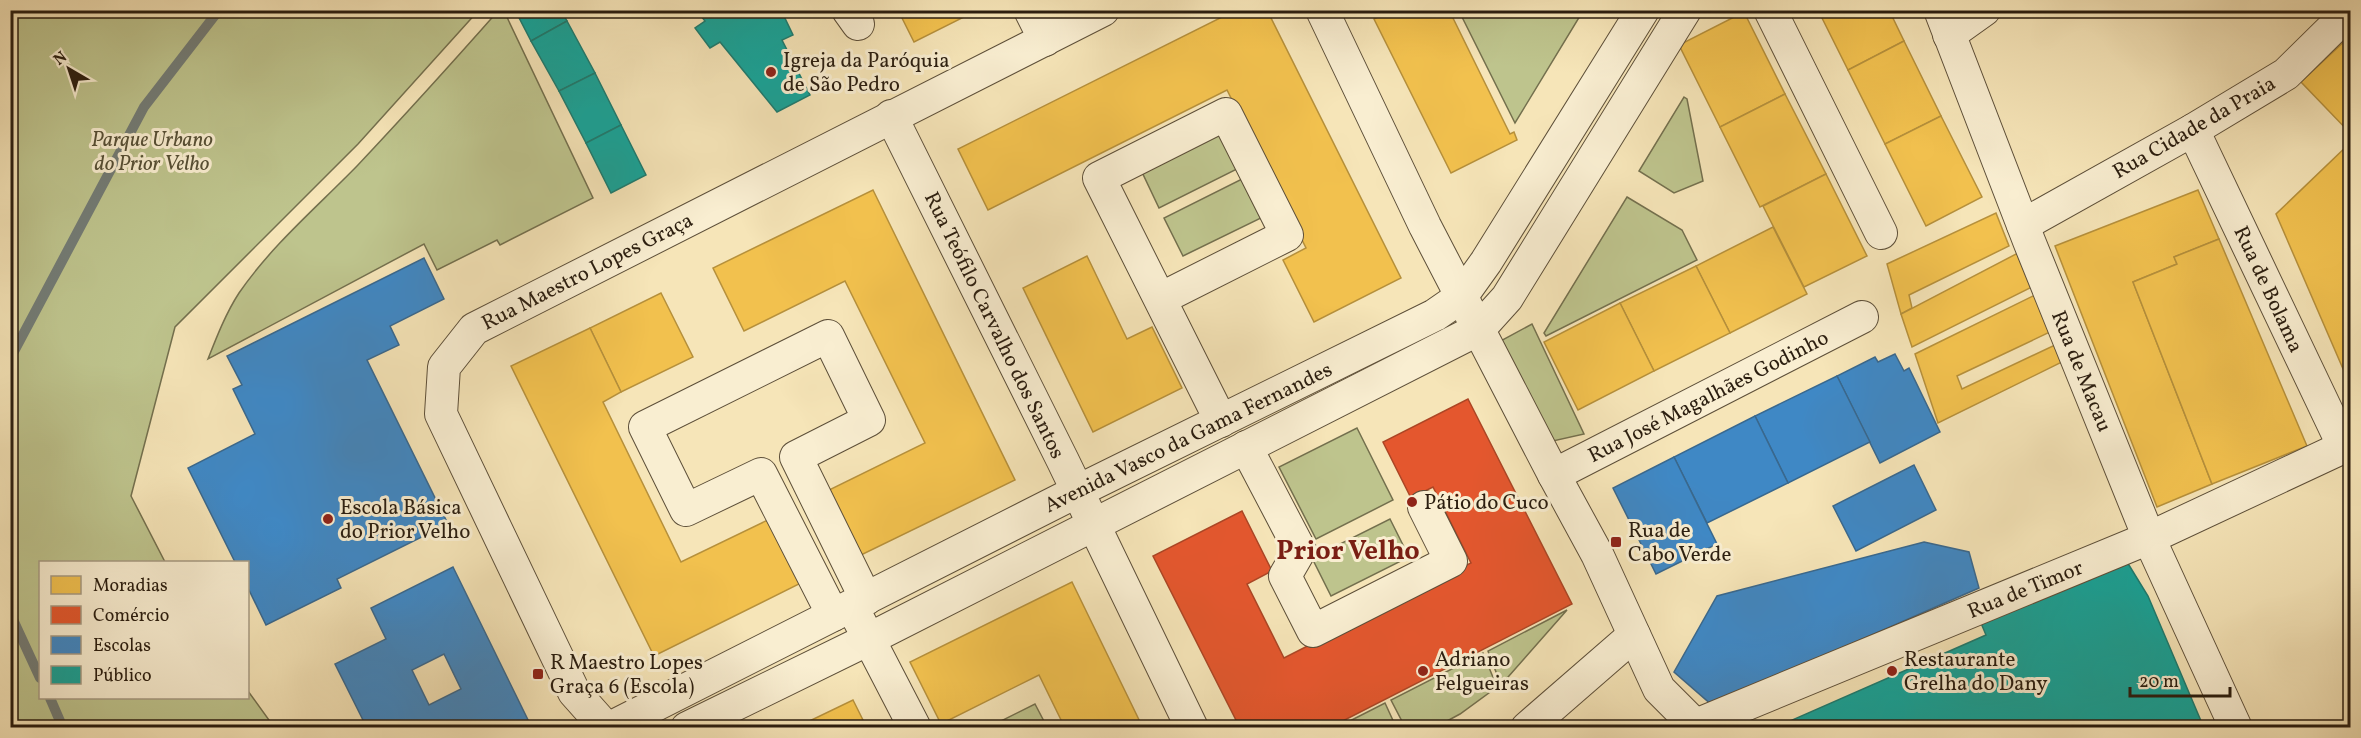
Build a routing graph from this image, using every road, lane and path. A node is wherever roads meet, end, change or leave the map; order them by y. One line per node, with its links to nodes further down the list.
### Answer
1 (1030, 10): 10 (street)
2 (1103, 10): 10 (street, Rua Maestro Lopes Graça)
3 (1322, 10): 15 (street)
4 (1643, 10): 15 (street, Avenida Vasco da Gama Fernandes)
5 (1685, 10): 18 (street, Avenida Vasco da Gama Fernandes)
6 (1770, 10): 14 (street)
7 (1984, 10): 9 (street)
8 (2350, 11): 12 (street, Rua Cidade da Praia)
9 (1945, 23): 13 (street, Rua de Macau)
10 (1045, 40): 11 (street, Rua Maestro Lopes Graça)
11 (891, 116): 25 (street, Rua Teófilo Carvalho dos Santos); 33 (street, Rua Maestro Lopes Graça)
12 (2193, 130): 13 (street, Rua Cidade da Praia); 20 (street, Rua de Bolama)
13 (2023, 225): 28 (street, Rua de Macau)
14 (1881, 233)
15 (1461, 297): 18 (street); 19 (street, Avenida Vasco da Gama Fernandes)
16 (1160, 299): 16 (street); 19 (street)
17 (1862, 317): 24 (street, Rua José Magalhães Godinho)
18 (1479, 329): 21 (street, Avenida Vasco da Gama Fernandes); 24 (street)
19 (1221, 421): 25 (street, Avenida Vasco da Gama Fernandes)
20 (2347, 446): 28 (street, Rua de Timor)
21 (1246, 447): 26 (street); 27 (street, Avenida Vasco da Gama Fernandes)
22 (796, 457): 23 (street); 23 (street); 29 (street)
23 (761, 474): 29 (street)
24 (1554, 475): 30 (street)
25 (1078, 491): 27 (street, Rua Teófilo Carvalho dos Santos); 29 (street, Avenida Vasco da Gama Fernandes)
26 (1424, 507)
27 (1094, 525): 31 (street, Avenida Vasco da Gama Fernandes); 36 (street, Rua Teófilo Carvalho dos Santos)
28 (2149, 538): 32 (street, Rua de Timor); 38 (street, Rua de Macau)
29 (850, 607): 31 (street); 33 (street, Avenida Vasco da Gama Fernandes)
30 (1634, 635): 32 (street); 37 (street)
31 (869, 639): 34 (street, Avenida Vasco da Gama Fernandes); 35 (street)
32 (1697, 726)
33 (608, 728)
34 (687, 728)
35 (915, 728)
36 (1192, 728)
37 (1527, 728)
38 (2236, 728)

